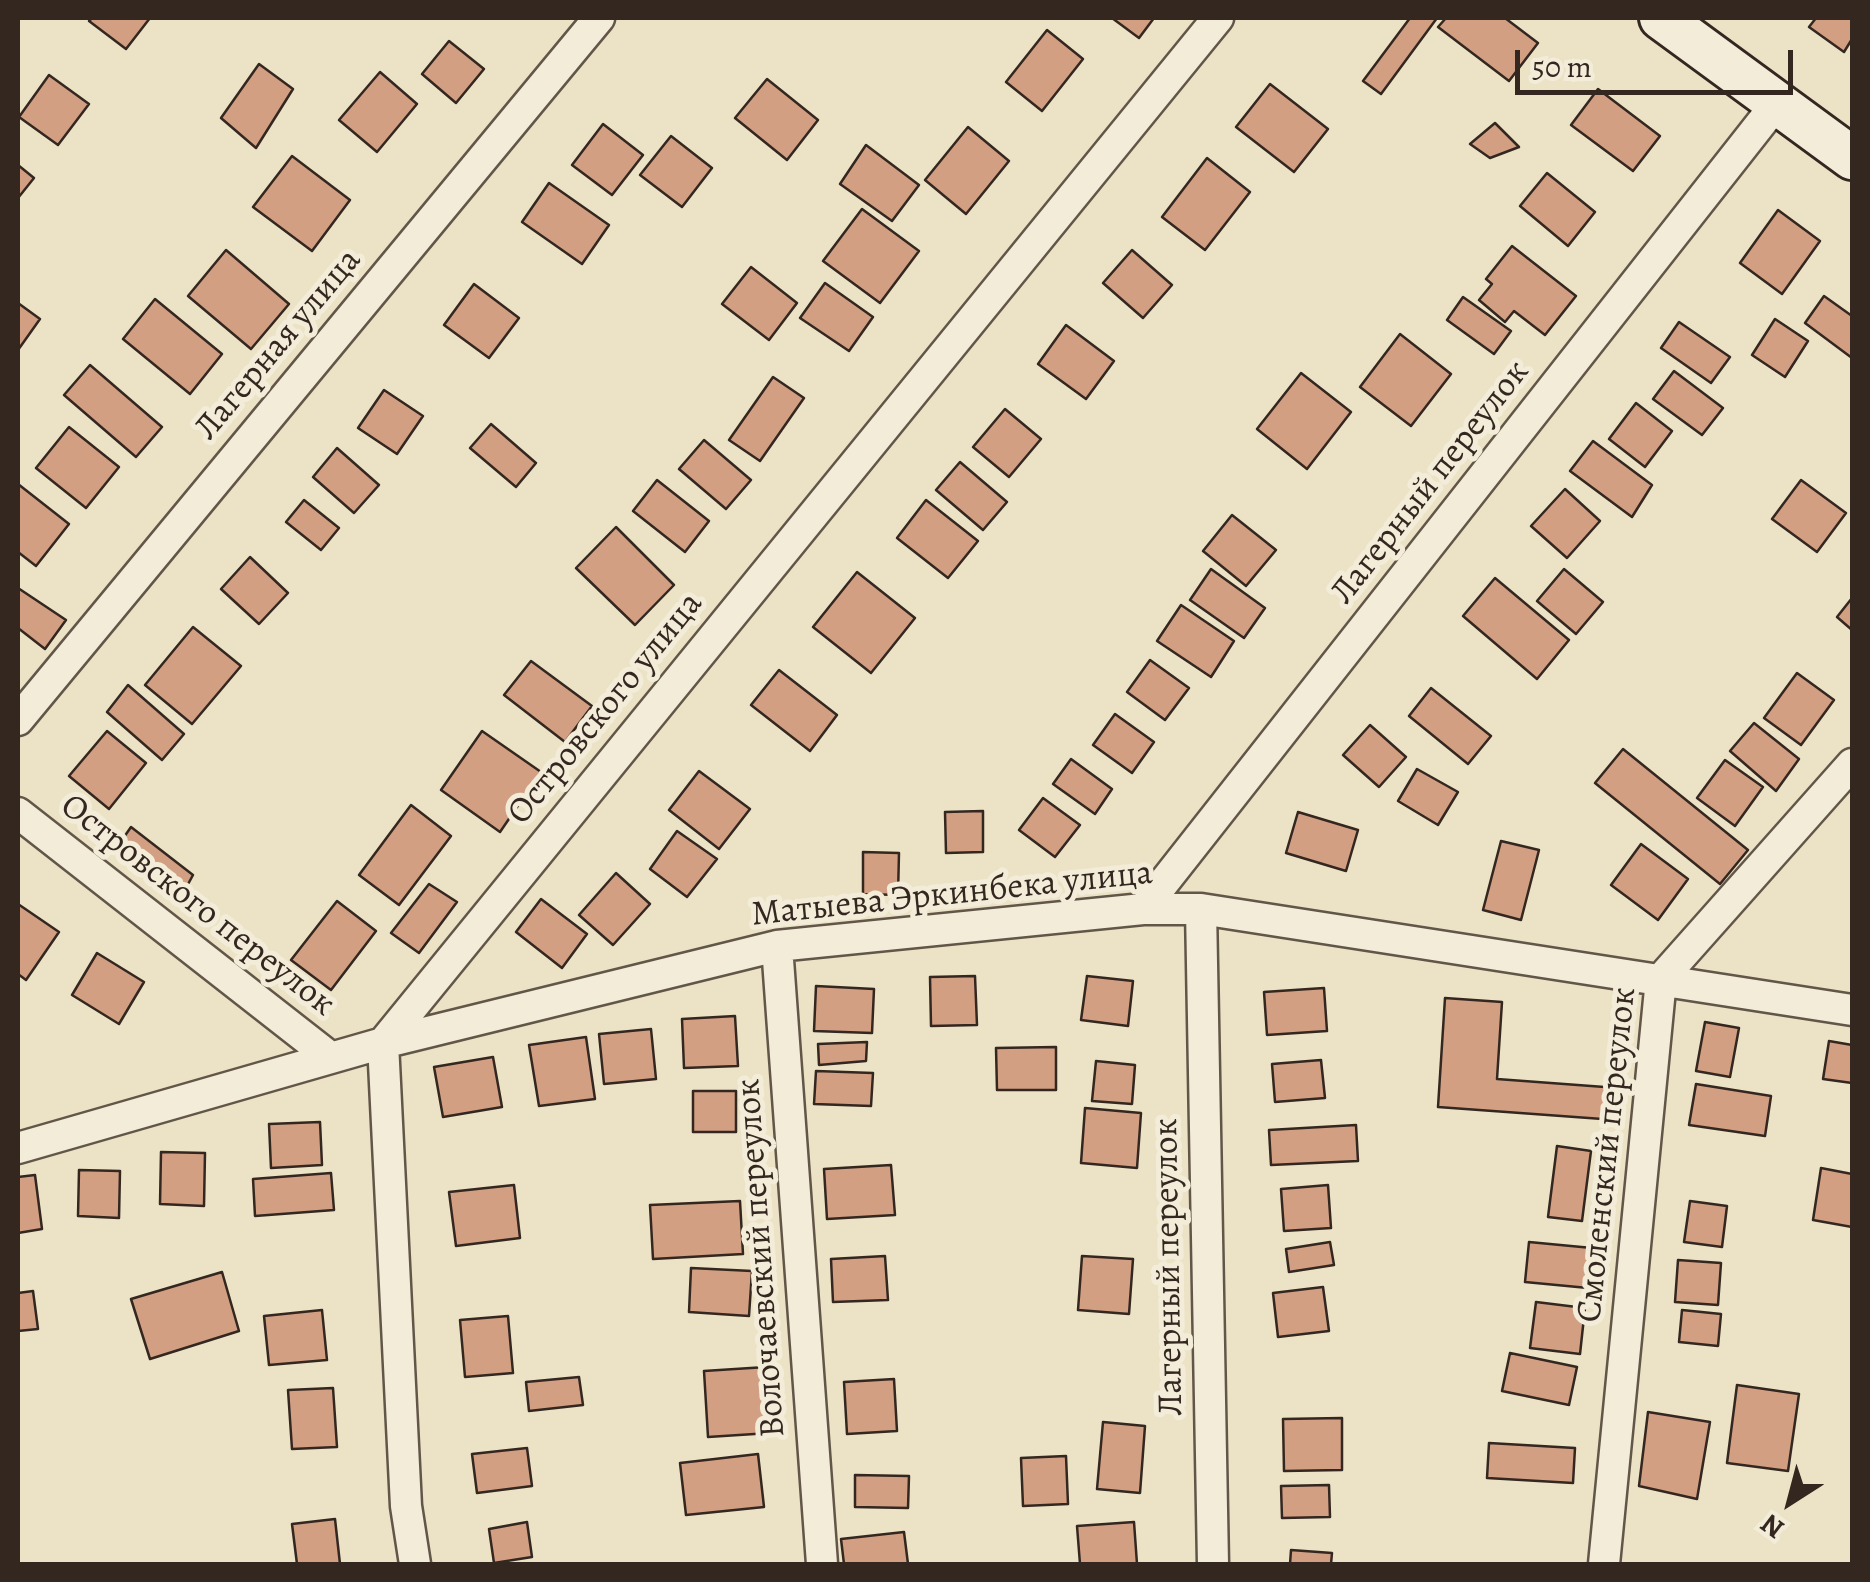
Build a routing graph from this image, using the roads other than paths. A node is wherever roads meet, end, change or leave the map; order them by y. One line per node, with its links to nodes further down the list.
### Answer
1 (599, 18): 6 (street, Лагерная улица)
2 (1218, 18): 14 (street, Островского улица)
3 (1661, 18): 4 (main road)
4 (1778, 103): 5 (main road); 9 (street, Лагерный переулок)
5 (1852, 158)
6 (18, 720)
7 (1852, 764): 12 (street, Смоленский переулок)
8 (18, 813): 15 (street, Островского переулок)
9 (1143, 909): 10 (street, Матыева Эркинбека улица); 11 (street, Матыева Эркинбека улица)
10 (1201, 909): 12 (street, Матыева Эркинбека улица); 19 (street, Лагерный переулок)
11 (777, 946): 14 (street, Матыева Эркинбека улица); 18 (street, Волочаевский переулок)
12 (1662, 979): 13 (street, Матыева Эркинбека улица); 20 (street, Смоленский переулок)
13 (1852, 1010)
14 (383, 1043): 15 (street, Матыева Эркинбека улица); 17 (street)
15 (330, 1058): 16 (street, Матыева Эркинбека улица)
16 (18, 1148)
17 (415, 1564)
18 (822, 1564)
19 (1214, 1564)
20 (1604, 1564)

